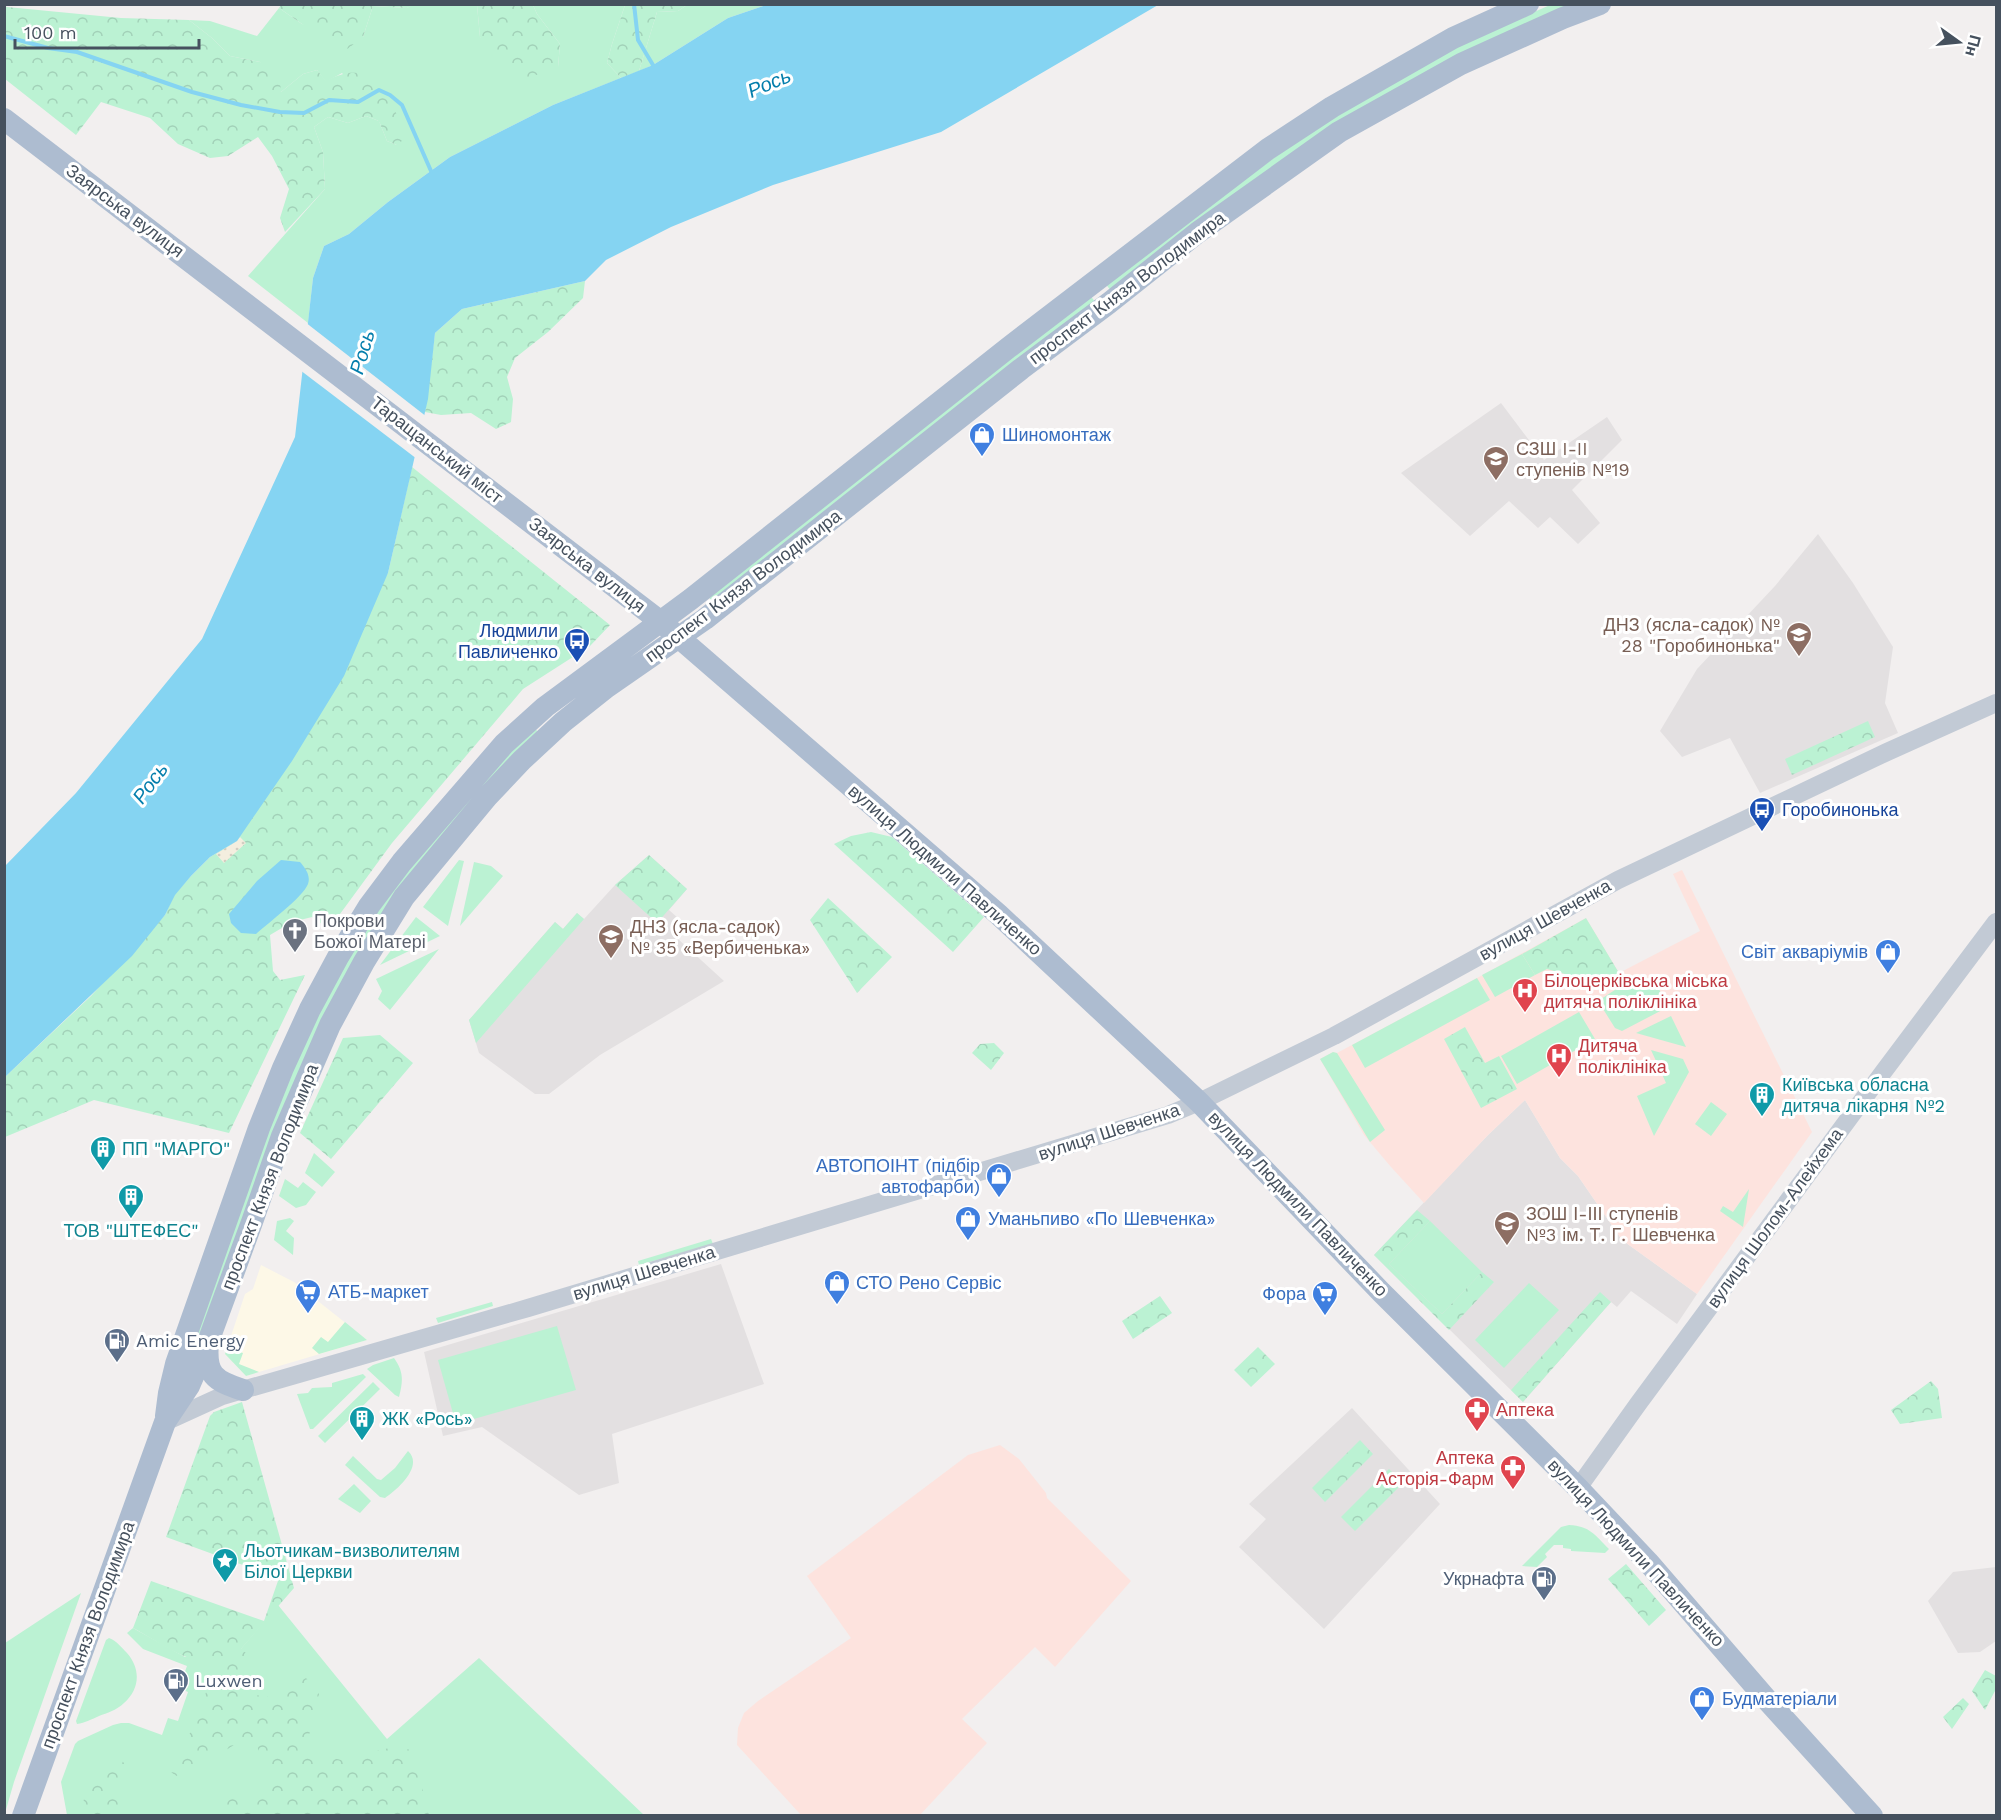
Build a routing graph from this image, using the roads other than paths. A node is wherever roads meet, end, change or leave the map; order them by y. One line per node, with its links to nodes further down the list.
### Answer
1 (1528, 4): 6 (main road, проспект Князя Володимира)
2 (1600, 4): 7 (main road, проспект Князя Володимира)
3 (4, 119): 4 (main road, Заярська вулиця)
4 (246, 303): 5 (main road, Таращанський міст)
5 (513, 508): 6 (main road, Заярська вулиця)
6 (661, 622): 7 (main road, Заярська вулиця); 13 (main road, проспект Князя Володимира)
7 (679, 638): 10 (main road, вулиця Людмили Павличенко); 11 (main road, проспект Князя Володимира)
8 (1996, 703): 10 (street, вулиця Шевченка)
9 (1996, 922): 14 (street, вулиця Шолом-Алейхема)
10 (1199, 1102): 12 (street, вулиця Шевченка); 15 (main road, вулиця Людмили Павличенко)
11 (208, 1342): 12 (main road); 13 (main road, проспект Князя Володимира)
12 (243, 1390): 13 (street, вулиця Шевченка)
13 (165, 1422): 18 (main road, проспект Князя Володимира)
14 (1596, 1462): 15 (street); 16 (street, вулиця Шолом-Алейхема); 17 (street)
15 (1559, 1468): 16 (main road, вулиця Людмили Павличенко)
16 (1578, 1488): 17 (main road, вулиця Людмили Павличенко)
17 (1596, 1506): 19 (main road, вулиця Людмили Павличенко)
18 (24, 1815)
19 (1872, 1815)

